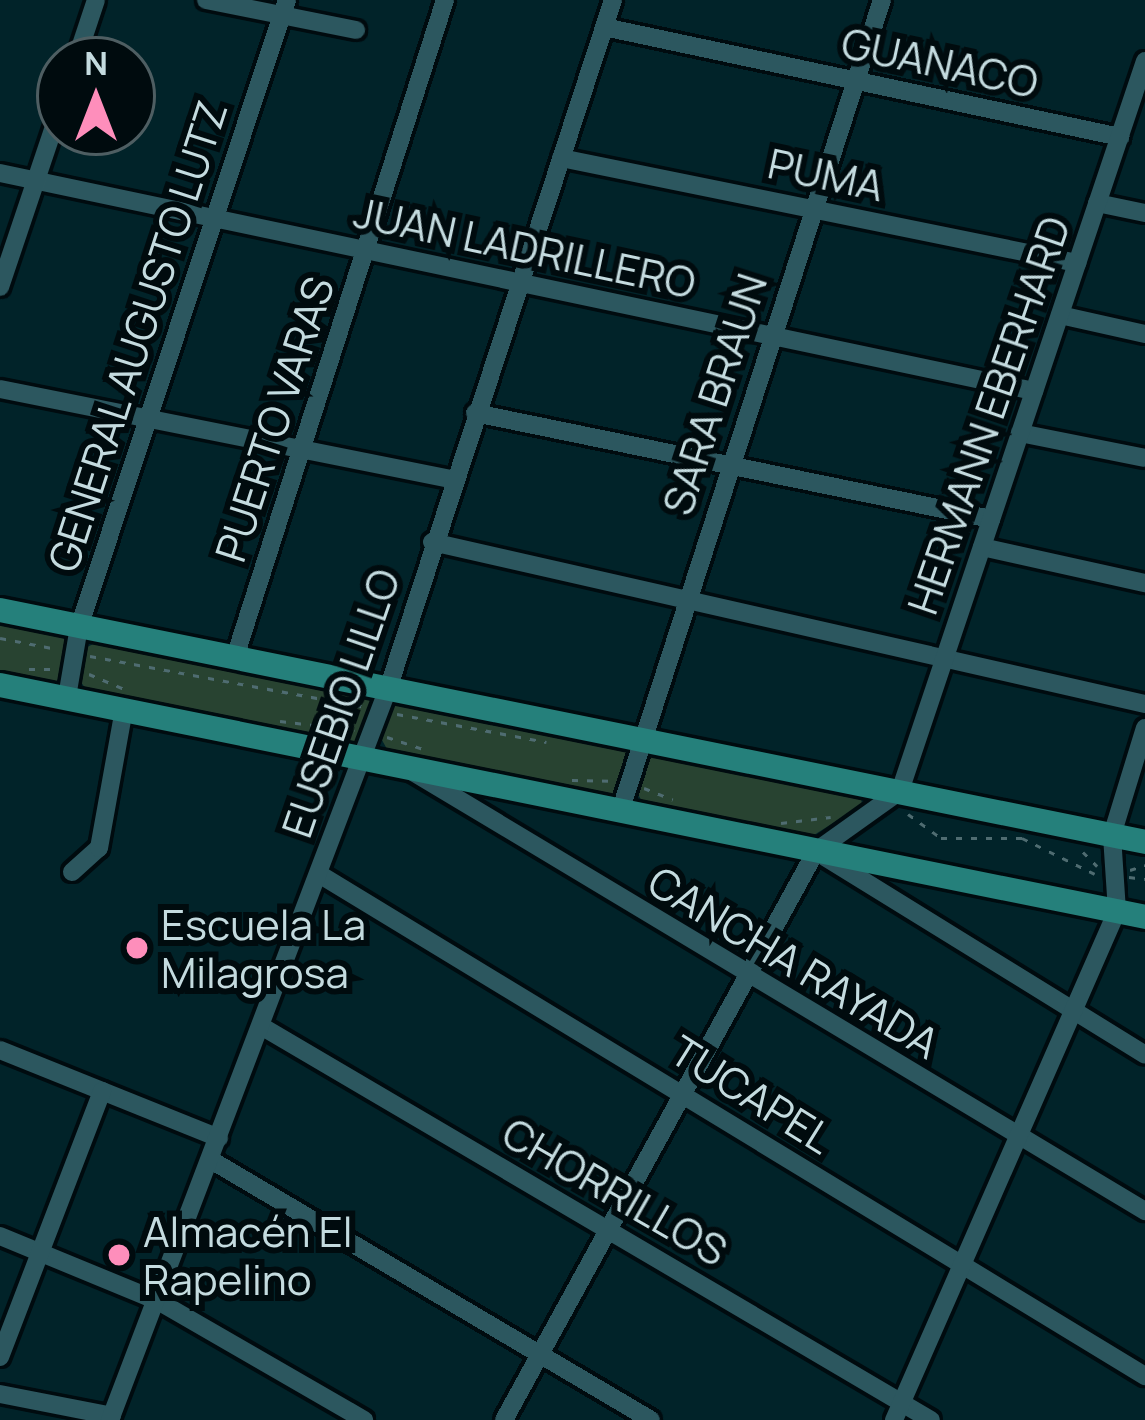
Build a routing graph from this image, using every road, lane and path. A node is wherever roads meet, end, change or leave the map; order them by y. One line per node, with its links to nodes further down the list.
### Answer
1 (96, 0): 9 (street)
2 (206, 0): 6 (street)
3 (445, 0): 21 (street, PUERTO VARAS)
4 (613, 0): 7 (street, EUSEBIO LILLO)
5 (882, 0): 11 (street, SARA BRAUN)
6 (285, 7): 8 (street); 20 (street, GENERAL AUGUSTO LUTZ)
7 (604, 26): 11 (street, GUANACO); 14 (street, EUSEBIO LILLO)
8 (356, 30)
9 (84, 36)
10 (1143, 73): 12 (street, HERMANN EBERHARD)
11 (855, 81): 12 (street, GUANACO); 18 (street, SARA BRAUN)
12 (1120, 136): 17 (street, HERMANN EBERHARD)
13 (44, 156): 16 (street)
14 (561, 158): 18 (street, PUMA); 23 (street, EUSEBIO LILLO)
15 (0, 173): 16 (street, JUAN LADRILLERO)
16 (36, 181): 20 (street, JUAN LADRILLERO); 24 (street)
17 (1097, 203): 19 (street); 22 (street, HERMANN EBERHARD)
18 (814, 207): 22 (street, PUMA); 27 (street, SARA BRAUN)
19 (1145, 213)
20 (214, 215): 21 (street, JUAN LADRILLERO); 31 (street, GENERAL AUGUSTO LUTZ)
21 (367, 250): 23 (street, JUAN LADRILLERO); 33 (street, PUERTO VARAS)
22 (1077, 263): 25 (street, HERMANN EBERHARD)
23 (519, 283): 27 (street, JUAN LADRILLERO); 30 (street, EUSEBIO LILLO)
24 (0, 287)
25 (1060, 315): 26 (street); 29 (street, HERMANN EBERHARD)
26 (1145, 334)
27 (770, 336): 29 (street, JUAN LADRILLERO); 35 (street, SARA BRAUN)
28 (0, 389): 31 (street)
29 (1034, 391): 32 (street, HERMANN EBERHARD)
30 (475, 413): 35 (street); 36 (street, EUSEBIO LILLO)
31 (148, 417): 33 (street); 43 (street, GENERAL AUGUSTO LUTZ)
32 (1020, 433): 34 (street); 37 (street, HERMANN EBERHARD)
33 (301, 448): 36 (street); 45 (street, PUERTO VARAS)
34 (1145, 458)
35 (728, 467): 37 (street); 41 (street, SARA BRAUN)
36 (452, 479): 38 (street, EUSEBIO LILLO)
37 (991, 519): 39 (street, HERMANN EBERHARD)
38 (432, 542): 41 (street); 49 (street, EUSEBIO LILLO)
39 (982, 547): 40 (street); 46 (street, HERMANN EBERHARD)
40 (1145, 583)
41 (685, 601): 46 (street); 57 (street, SARA BRAUN)
42 (0, 610): 43 (main road)
43 (79, 627): 45 (main road); 47 (street, GENERAL AUGUSTO LUTZ)
44 (0, 638): 47 (path)
45 (236, 654): 49 (main road)
46 (944, 660): 52 (street); 64 (street, HERMANN EBERHARD)
47 (75, 662): 48 (path); 50 (street, GENERAL AUGUSTO LUTZ); 51 (path); 53 (path)
48 (6, 679): 50 (main road)
49 (389, 686): 53 (street, EUSEBIO LILLO); 57 (main road)
50 (68, 698): 51 (main road)
51 (133, 702): 60 (main road); 74 (street)
52 (1145, 704)
53 (380, 710): 56 (street, EUSEBIO LILLO); 58 (path)
54 (278, 720): 56 (path)
55 (1145, 728): 69 (street)
56 (370, 734): 59 (path); 60 (street, EUSEBIO LILLO)
57 (643, 736): 63 (street, SARA BRAUN); 64 (main road)
58 (567, 746)
59 (444, 758)
60 (360, 760): 61 (main road); 76 (street, EUSEBIO LILLO)
61 (409, 770): 66 (main road); 80 (street, CANCHA RAYADA)
62 (560, 780): 63 (path)
63 (629, 785): 65 (path); 66 (street, SARA BRAUN)
64 (904, 801): 67 (street); 69 (main road); 75 (path)
65 (691, 809)
66 (620, 812): 72 (main road)
67 (858, 821): 68 (path); 72 (street)
68 (769, 824)
69 (1112, 836): 71 (main road); 75 (street)
70 (1067, 837): 75 (path)
71 (1145, 842)
72 (816, 851): 78 (main road); 80 (street); 81 (street)
73 (1145, 865): 75 (path)
74 (72, 872)
75 (1114, 873): 77 (path); 78 (street)
76 (319, 874): 82 (street, EUSEBIO LILLO); 86 (street, TUCAPEL)
77 (1145, 879)
78 (1117, 911): 79 (main road); 81 (street)
79 (1145, 917)
80 (753, 979): 86 (street); 88 (street, CANCHA RAYADA)
81 (1076, 1016): 84 (street); 88 (street)
82 (261, 1026): 87 (street, EUSEBIO LILLO); 91 (street, CHORRILLOS)
83 (0, 1049): 85 (street)
84 (1145, 1055)
85 (102, 1090): 87 (street); 93 (street)
86 (688, 1095): 91 (street); 94 (street, TUCAPEL)
87 (219, 1138): 89 (street, EUSEBIO LILLO)
88 (1018, 1140): 90 (street, CANCHA RAYADA); 94 (street)
89 (211, 1160): 95 (street, EUSEBIO LILLO); 96 (street)
90 (1145, 1211)
91 (614, 1231): 96 (street); 100 (street, CHORRILLOS)
92 (0, 1236): 93 (street)
93 (40, 1252): 95 (street); 97 (street)
94 (962, 1270): 98 (street, TUCAPEL); 100 (street)
95 (158, 1301): 101 (street, EUSEBIO LILLO); 102 (street)
96 (541, 1355): 103 (street); 104 (street)
97 (0, 1357)
98 (1145, 1376)
99 (0, 1394): 101 (street)
100 (898, 1412): 105 (street, CHORRILLOS)
101 (111, 1418)
102 (364, 1420)
103 (504, 1420)
104 (651, 1420)
105 (931, 1420)

